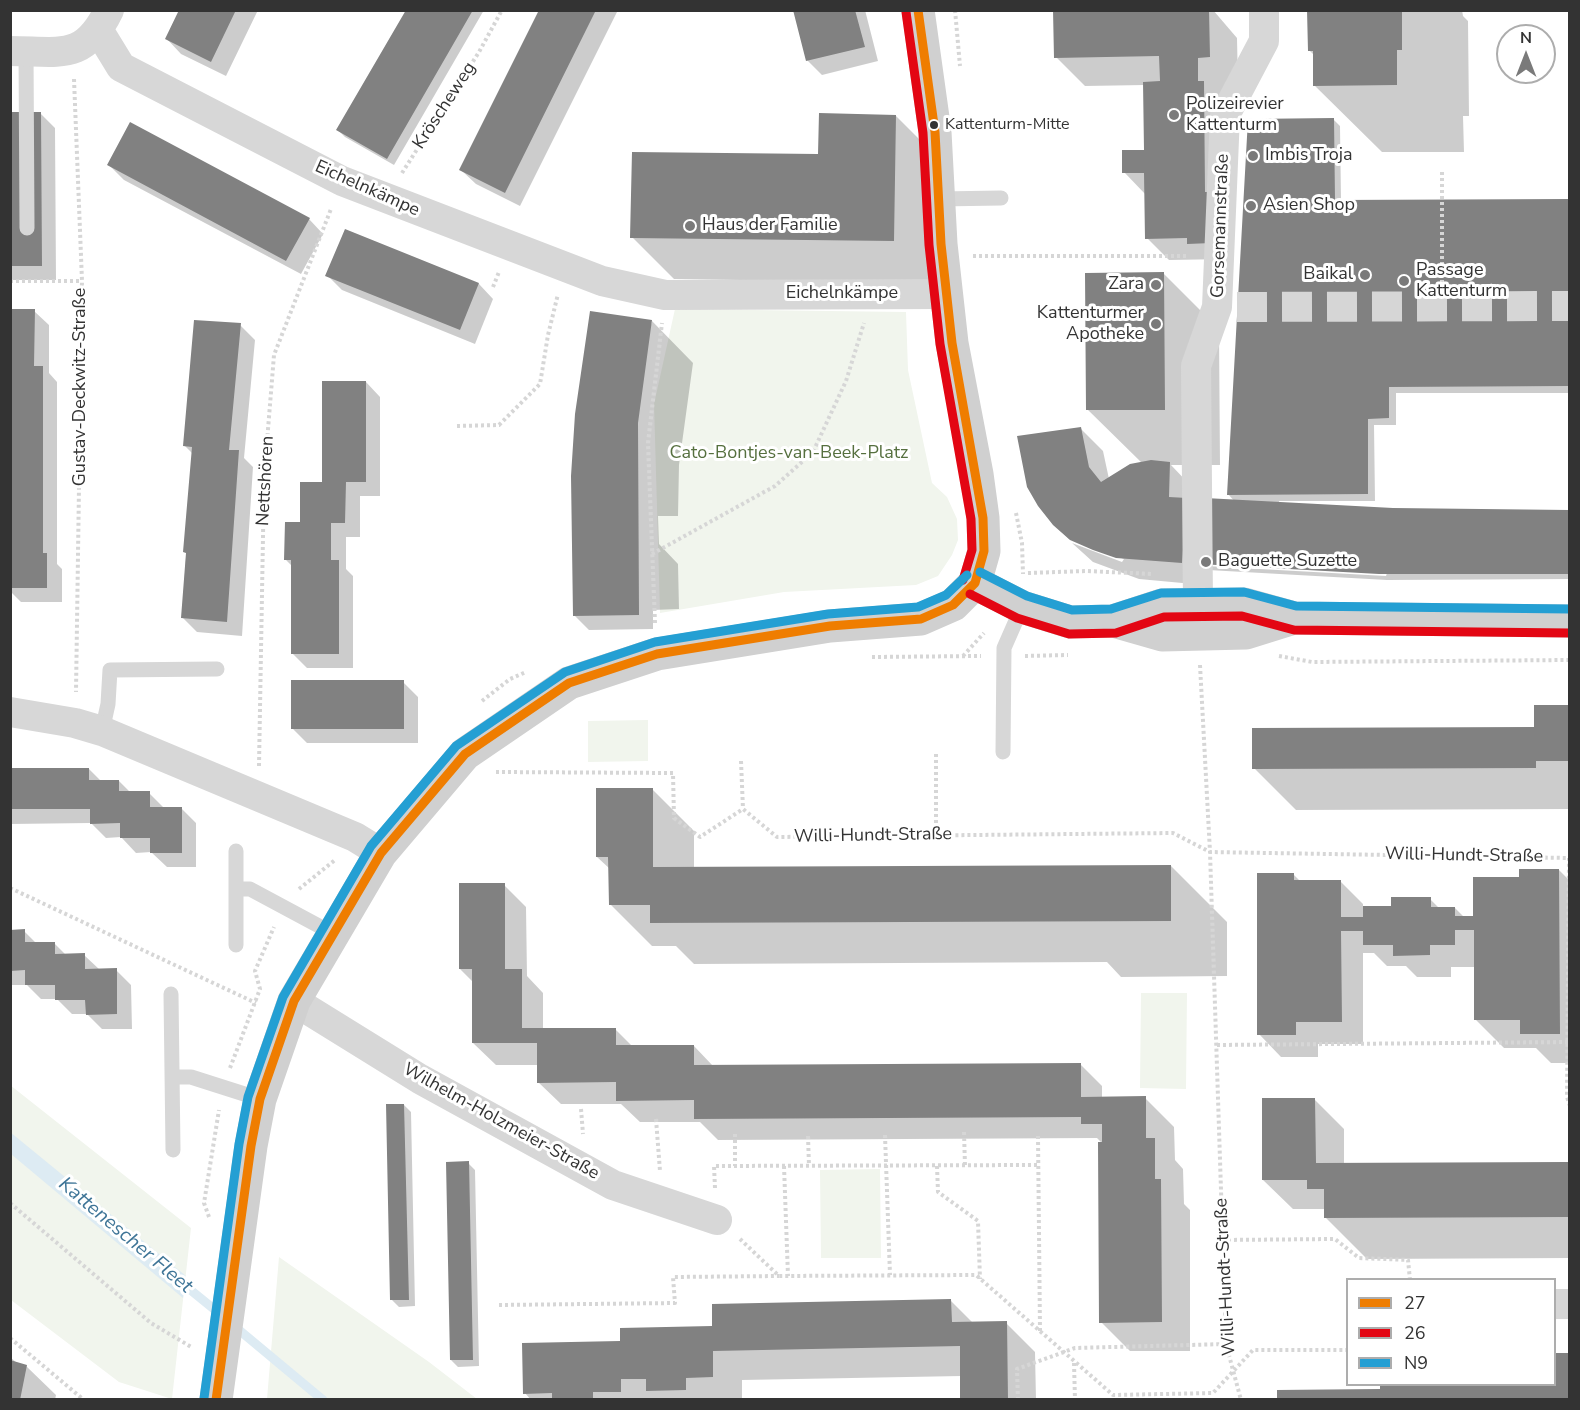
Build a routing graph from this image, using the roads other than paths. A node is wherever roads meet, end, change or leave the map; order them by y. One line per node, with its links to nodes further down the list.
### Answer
1 (918, 10): 6 (street)
2 (1264, 10): 11 (street, Gorsemannstraße)
3 (104, 21): 4 (street); 8 (street, Eichelnkämpe)
4 (18, 51): 7 (lane)
5 (1001, 198): 6 (lane)
6 (939, 200): 8 (street)
7 (27, 228)
8 (946, 294): 9 (street)
9 (975, 583): 10 (street); 17 (street)
10 (1022, 607): 11 (street); 16 (lane)
11 (1198, 619): 12 (street)
12 (1569, 621)
13 (217, 669): 15 (lane)
14 (10, 712): 15 (street)
15 (88, 727): 17 (street)
16 (1003, 752)
17 (368, 845): 20 (street)
18 (236, 851): 19 (lane)
19 (236, 889): 20 (lane); 21 (lane)
20 (332, 933): 23 (street)
21 (236, 945)
22 (171, 994): 24 (lane)
23 (294, 1001): 25 (street); 27 (street, Wilhelm-Holzmeier-Straße)
24 (173, 1077): 25 (lane); 26 (lane)
25 (260, 1099): 28 (street)
26 (173, 1150)
27 (717, 1220)
28 (219, 1385)

